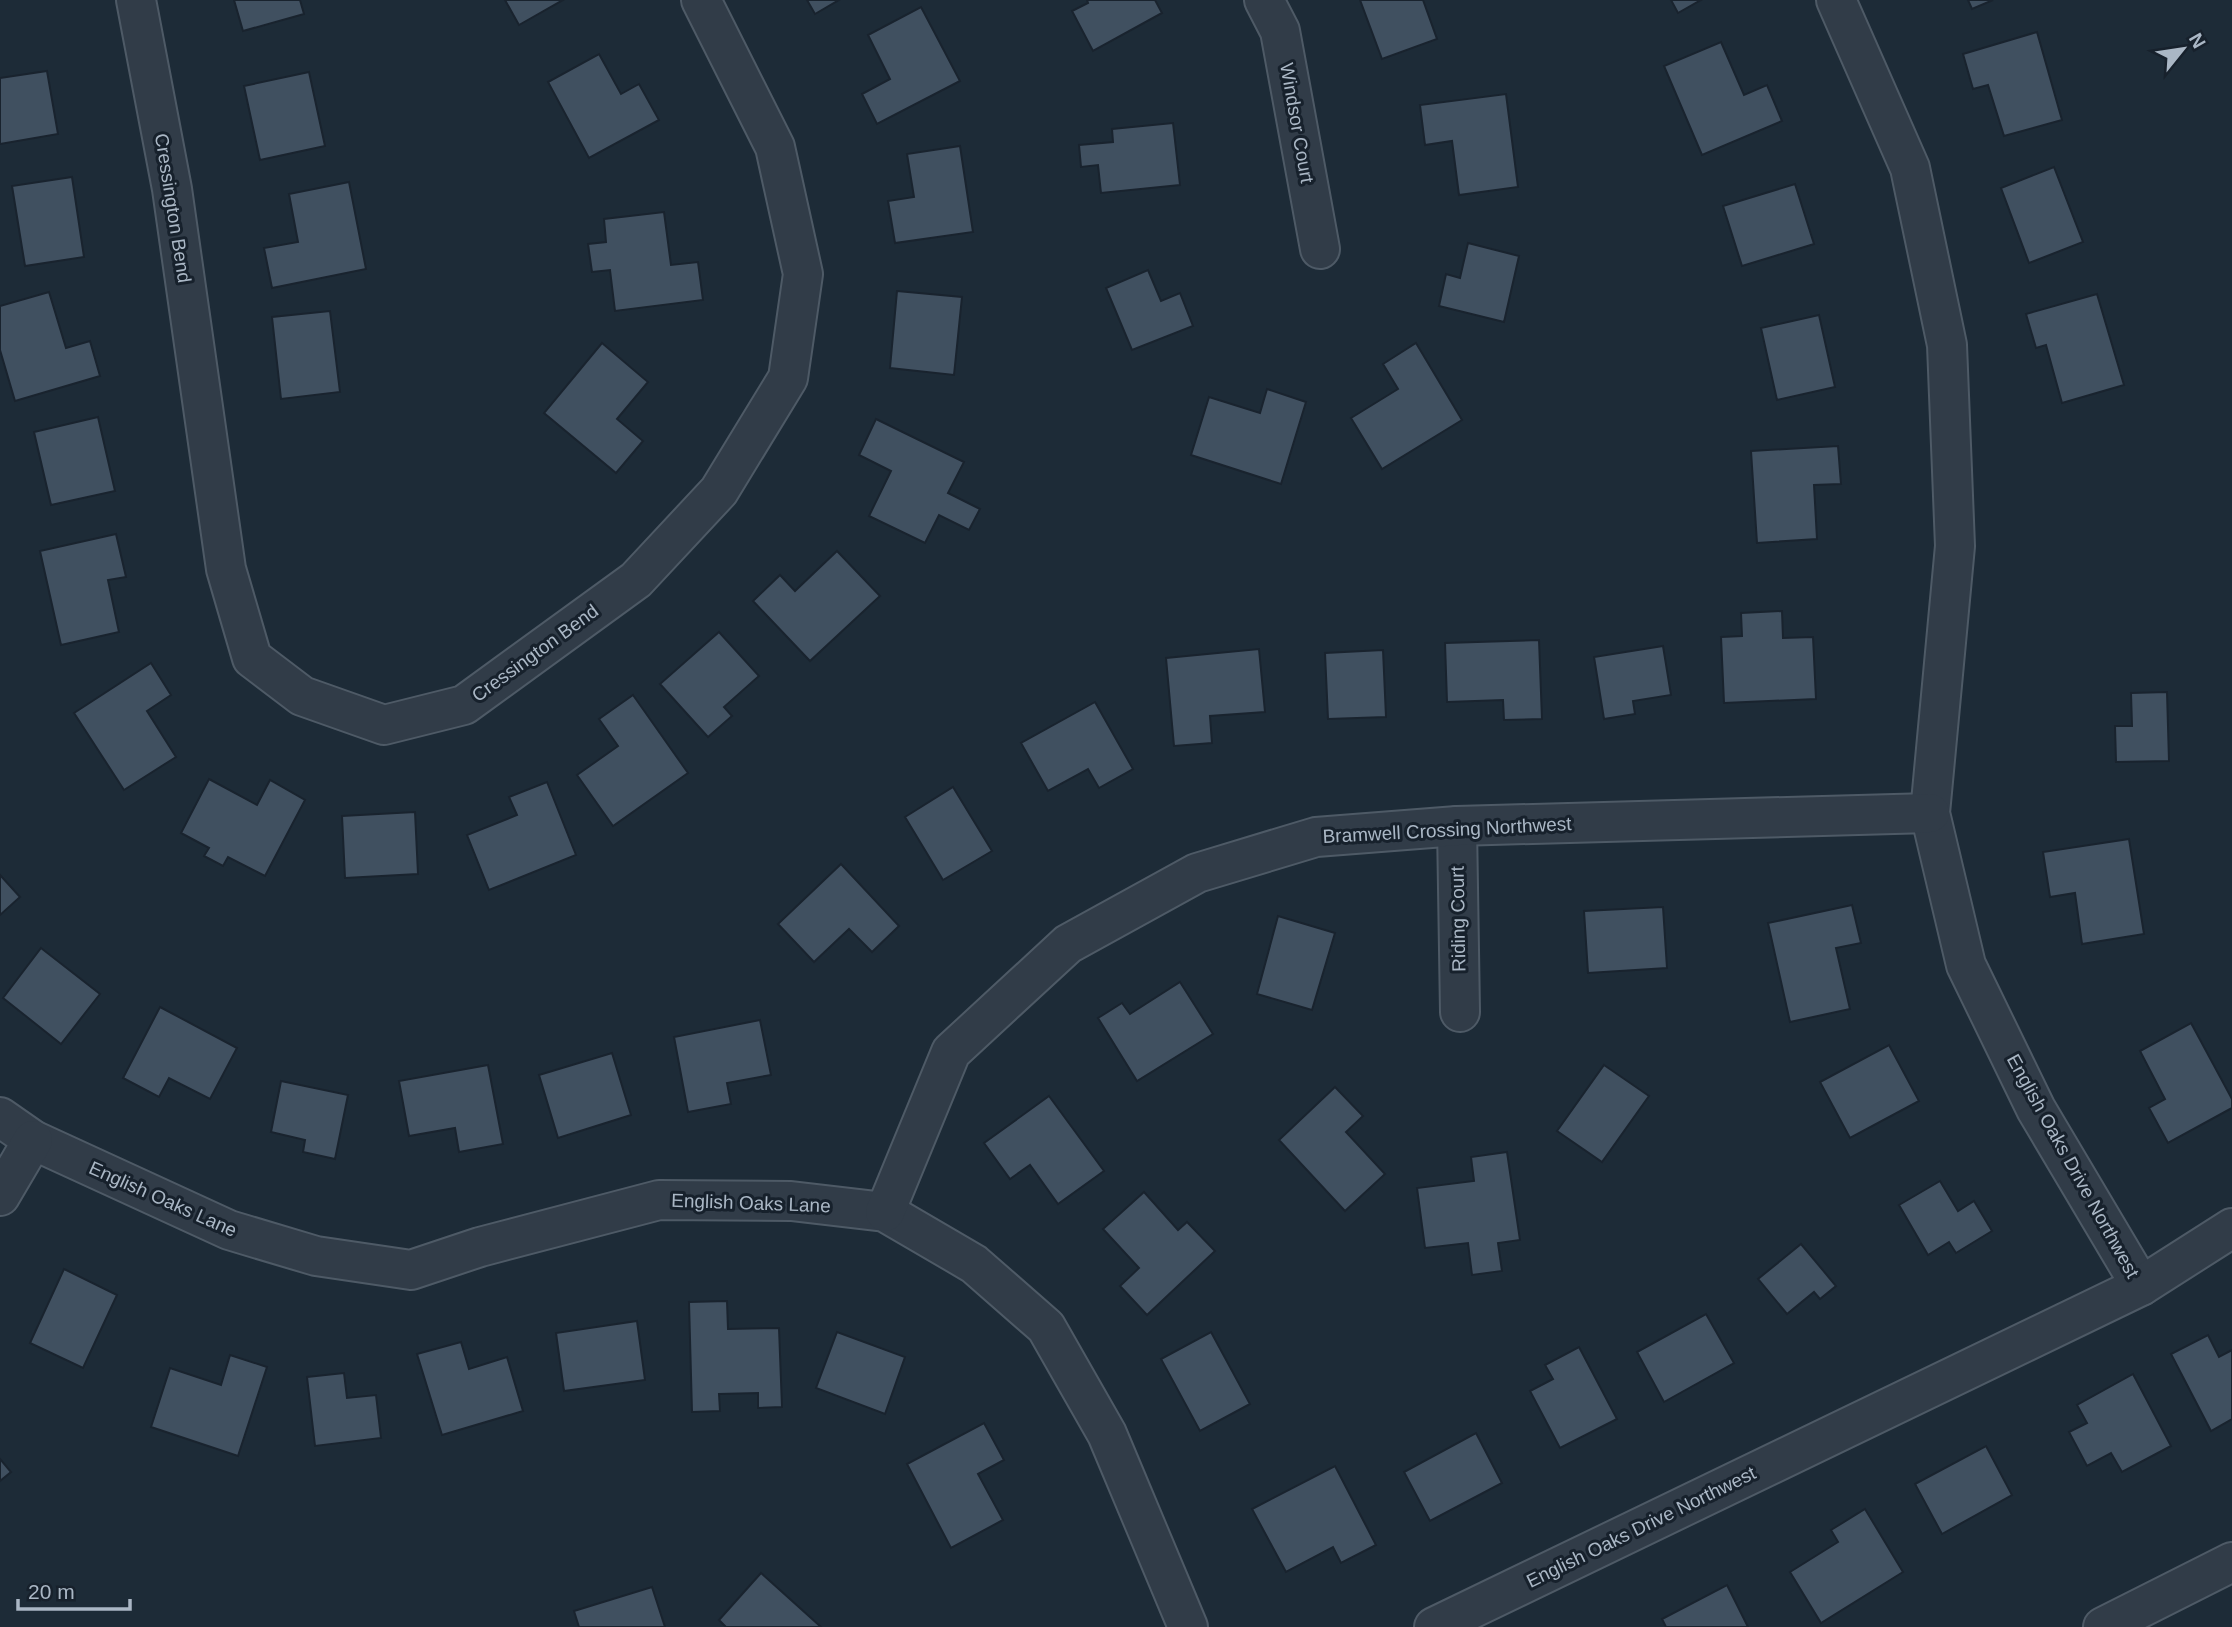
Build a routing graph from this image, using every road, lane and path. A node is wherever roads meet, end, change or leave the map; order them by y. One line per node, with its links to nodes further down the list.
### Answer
1 (136, 0): 2 (street, Cressington Bend)
2 (701, 0)
3 (1264, 0): 5 (street, Windsor Court)
4 (1836, 0): 6 (street, English Oaks Drive Northwest)
5 (1320, 249)
6 (1930, 813): 7 (street, Bramwell Crossing Northwest); 14 (street, English Oaks Drive Northwest)
7 (1457, 826): 8 (street, Riding Court); 12 (street, Bramwell Crossing Northwest)
8 (1460, 1012)
9 (0, 1117): 10 (street, English Oaks Lane)
10 (33, 1140): 11 (street); 12 (street, English Oaks Lane)
11 (0, 1196)
12 (885, 1212): 16 (street, English Oaks Lane)
13 (2232, 1228): 14 (street)
14 (2141, 1286): 17 (street, English Oaks Drive Northwest)
15 (2232, 1562): 18 (street)
16 (1188, 1627)
17 (1434, 1627)
18 (2103, 1627)

